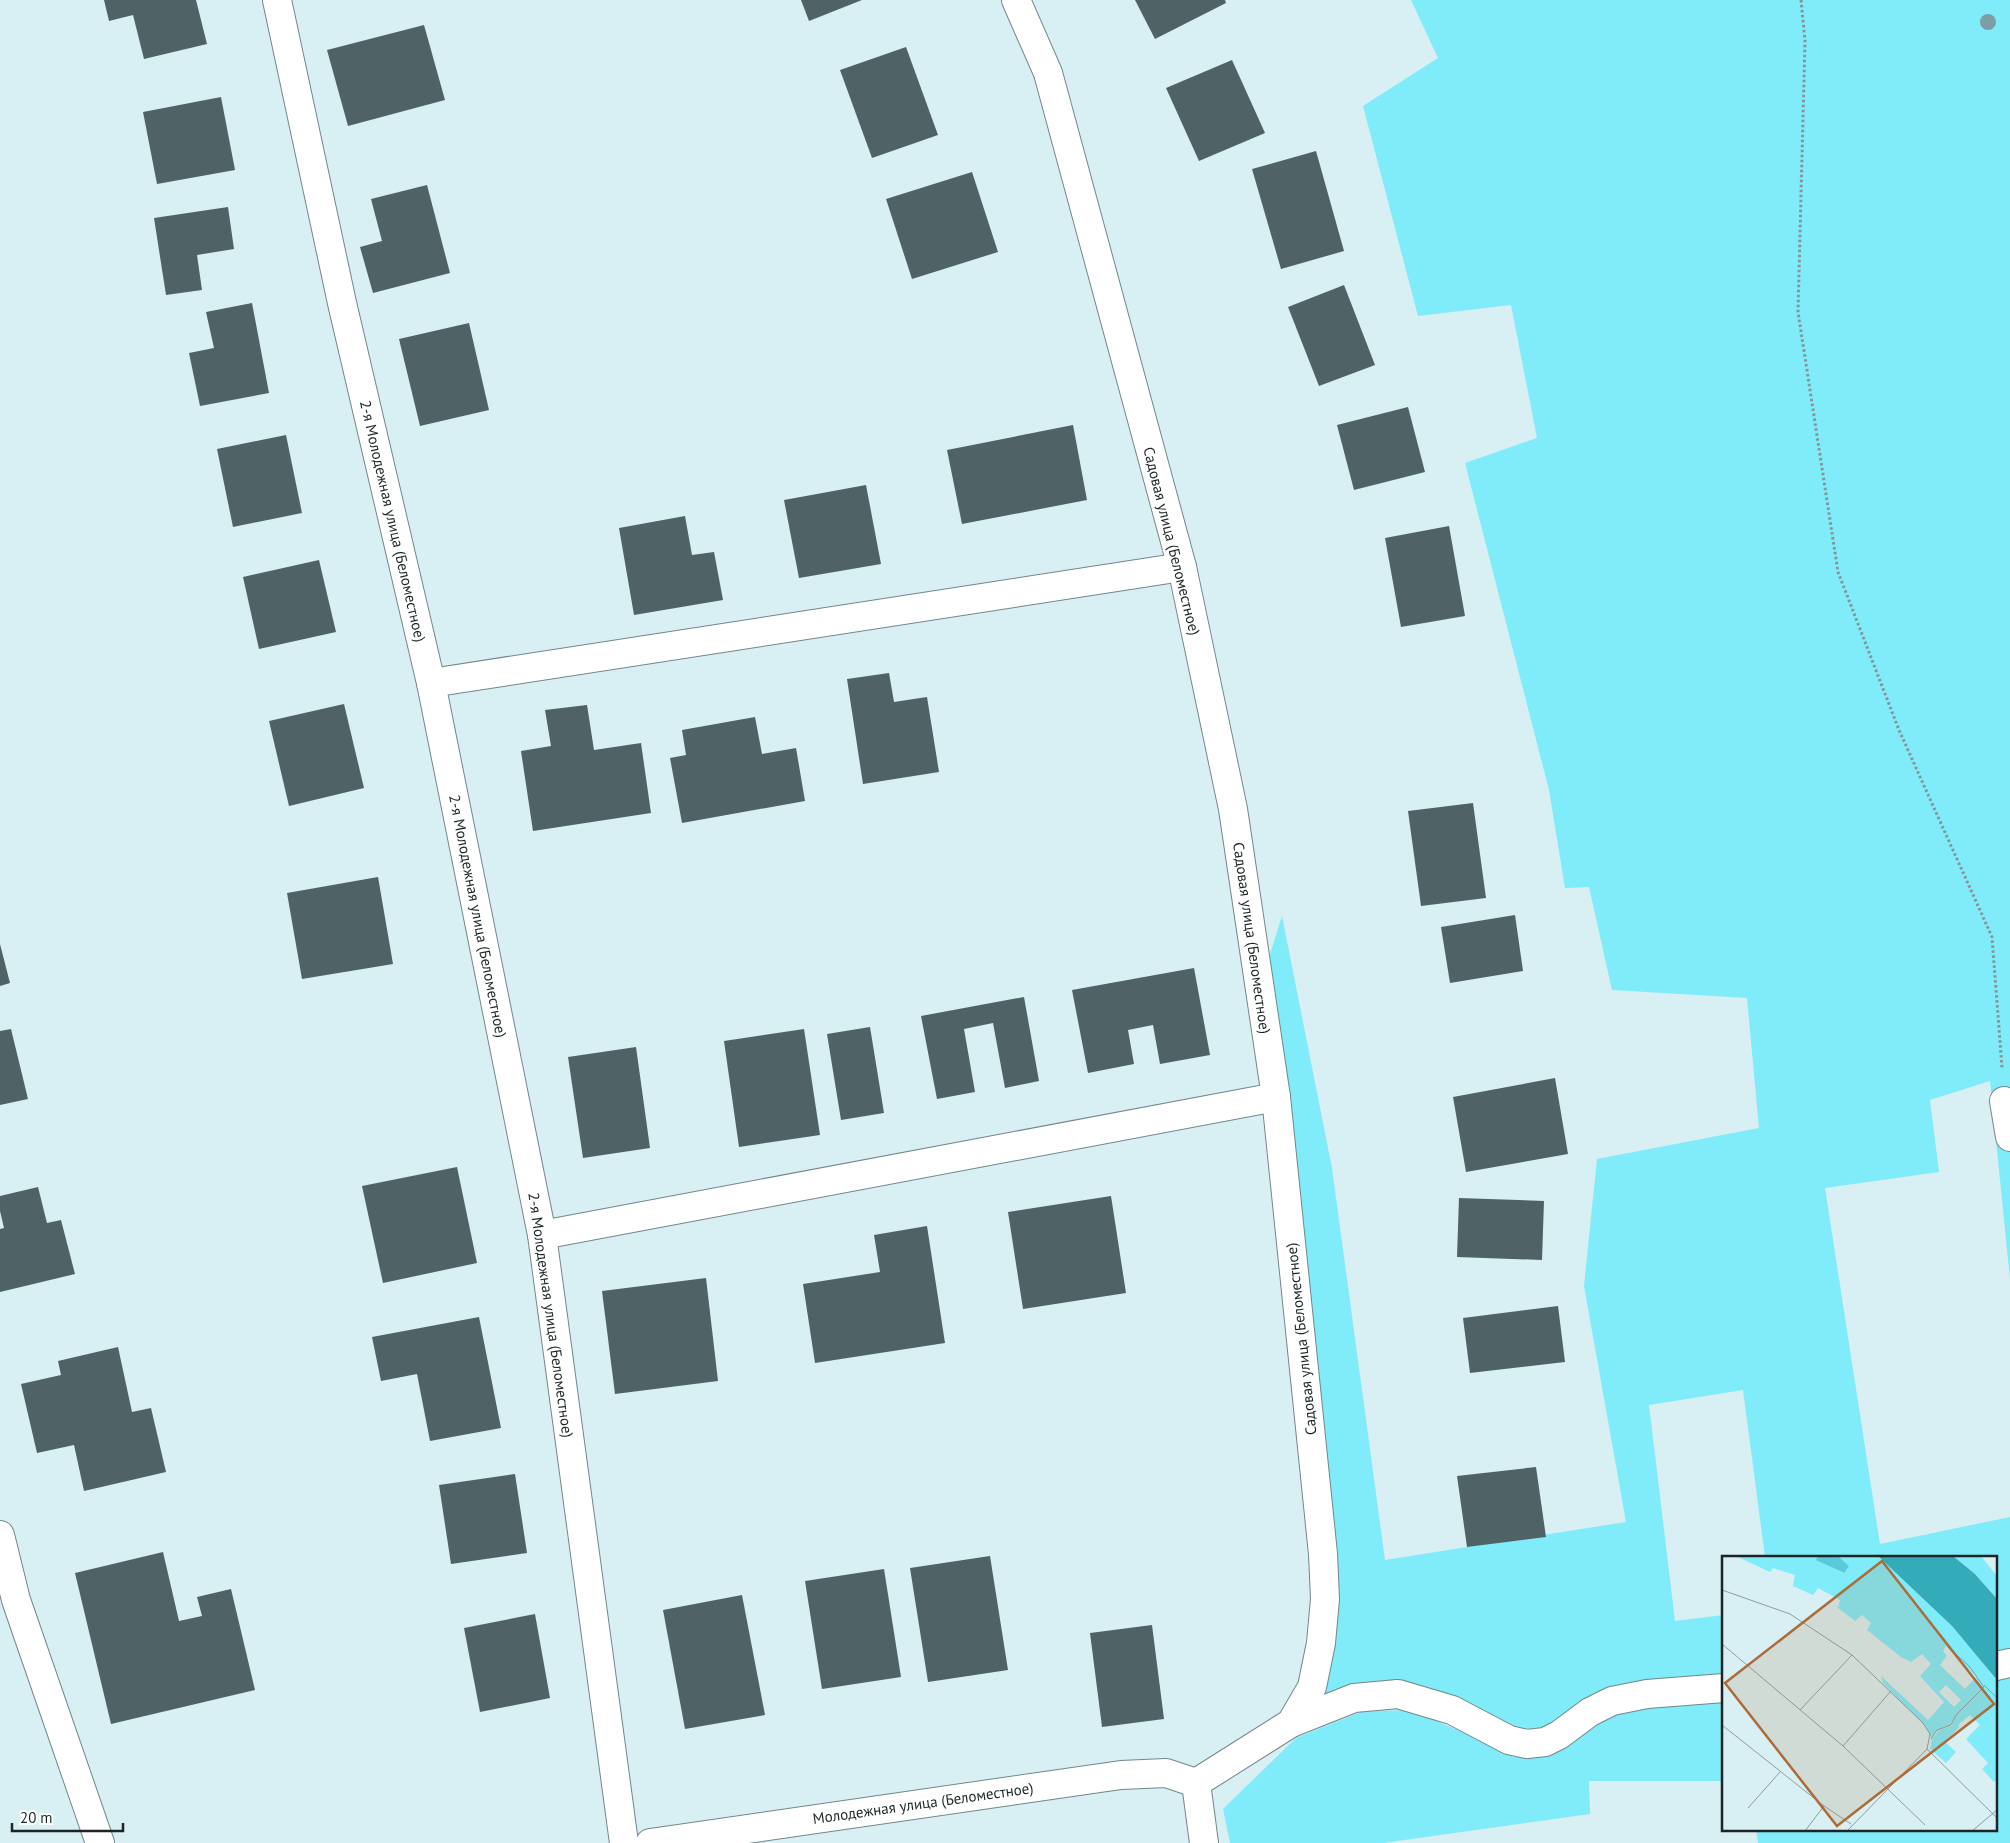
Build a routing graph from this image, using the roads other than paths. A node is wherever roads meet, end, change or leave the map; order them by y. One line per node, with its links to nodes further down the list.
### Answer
1 (276, 0): 4 (street, 2-я Молодежная улица (Беломестное))
2 (1016, 0): 3 (street, Садовая улица (Беломестное))
3 (1182, 567): 4 (street); 5 (street, Садовая улица (Беломестное))
4 (431, 683): 8 (street, 2-я Молодежная улица (Беломестное))
5 (1276, 1097): 8 (street); 12 (street, Садовая улица (Беломестное))
6 (2004, 1101): 7 (street)
7 (2010, 1137)
8 (542, 1235): 15 (street, 2-я Молодежная улица (Беломестное))
9 (0, 1535): 10 (street)
10 (8, 1602): 14 (street)
11 (1722, 1688): 12 (street)
12 (1291, 1723): 13 (street, Садовая улица (Беломестное))
13 (1196, 1783): 16 (street, Молодежная улица (Беломестное)); 17 (street)
14 (100, 1843)
15 (624, 1843)
16 (650, 1843)
17 (1204, 1843)

